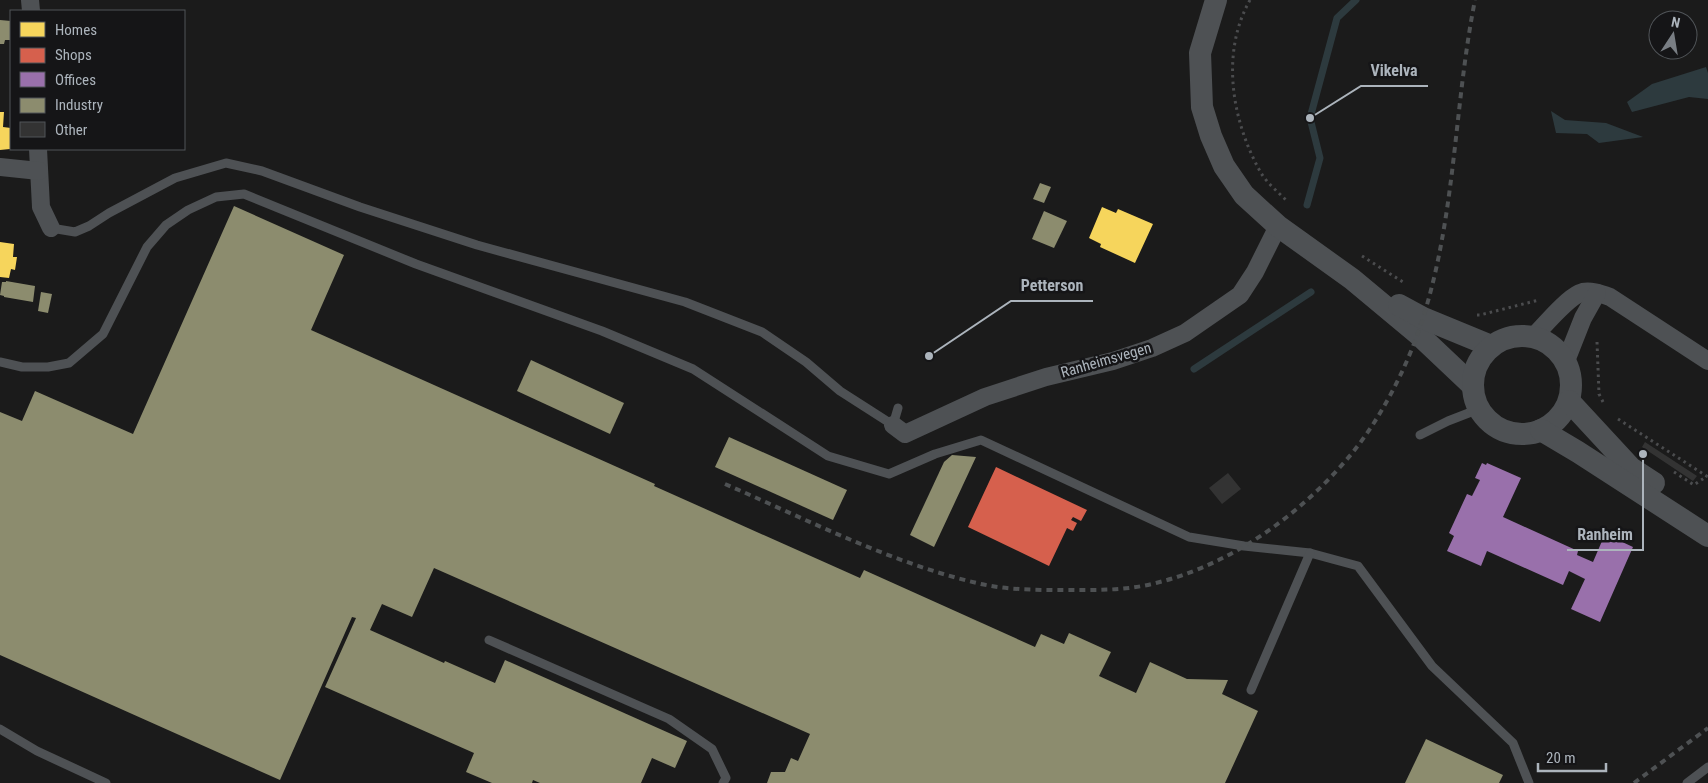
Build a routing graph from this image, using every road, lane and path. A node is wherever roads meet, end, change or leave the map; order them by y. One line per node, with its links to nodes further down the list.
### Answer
1 (1216, 0): 8 (street)
2 (1250, 0): 6 (path)
3 (38, 150): 5 (street)
4 (0, 167): 5 (street)
5 (39, 171): 7 (street)
6 (1288, 202)
7 (51, 228): 27 (lane)
8 (1282, 229): 10 (street); 27 (street, Ranheimsvegen)
9 (1359, 254): 11 (path)
10 (1352, 279): 17 (street); 21 (street)
11 (1405, 284)
12 (1597, 293): 15 (street); 18 (street); 20 (street)
13 (1541, 300): 14 (path)
14 (1472, 314)
15 (1533, 336): 17 (street); 18 (street)
16 (1597, 340): 23 (path)
17 (1491, 346): 21 (street)
18 (1566, 361): 22 (street)
19 (0, 362): 34 (lane)
20 (1708, 362)
21 (1473, 386): 25 (street)
22 (1569, 401): 28 (street); 32 (street)
23 (1606, 407)
24 (898, 408): 27 (lane)
25 (1479, 409): 28 (street); 29 (lane)
26 (1617, 418): 31 (path)
27 (893, 425)
28 (1541, 430): 33 (street)
29 (1420, 435)
30 (1669, 468): 31 (path)
31 (1707, 476)
32 (1708, 518)
33 (1708, 536)
34 (1310, 552): 36 (lane); 41 (lane)
35 (489, 640): 40 (lane)
36 (1251, 690)
37 (0, 729): 39 (lane)
38 (1708, 768): 42 (lane)
39 (106, 783)
40 (723, 783)
41 (1529, 783)
42 (1687, 783)

